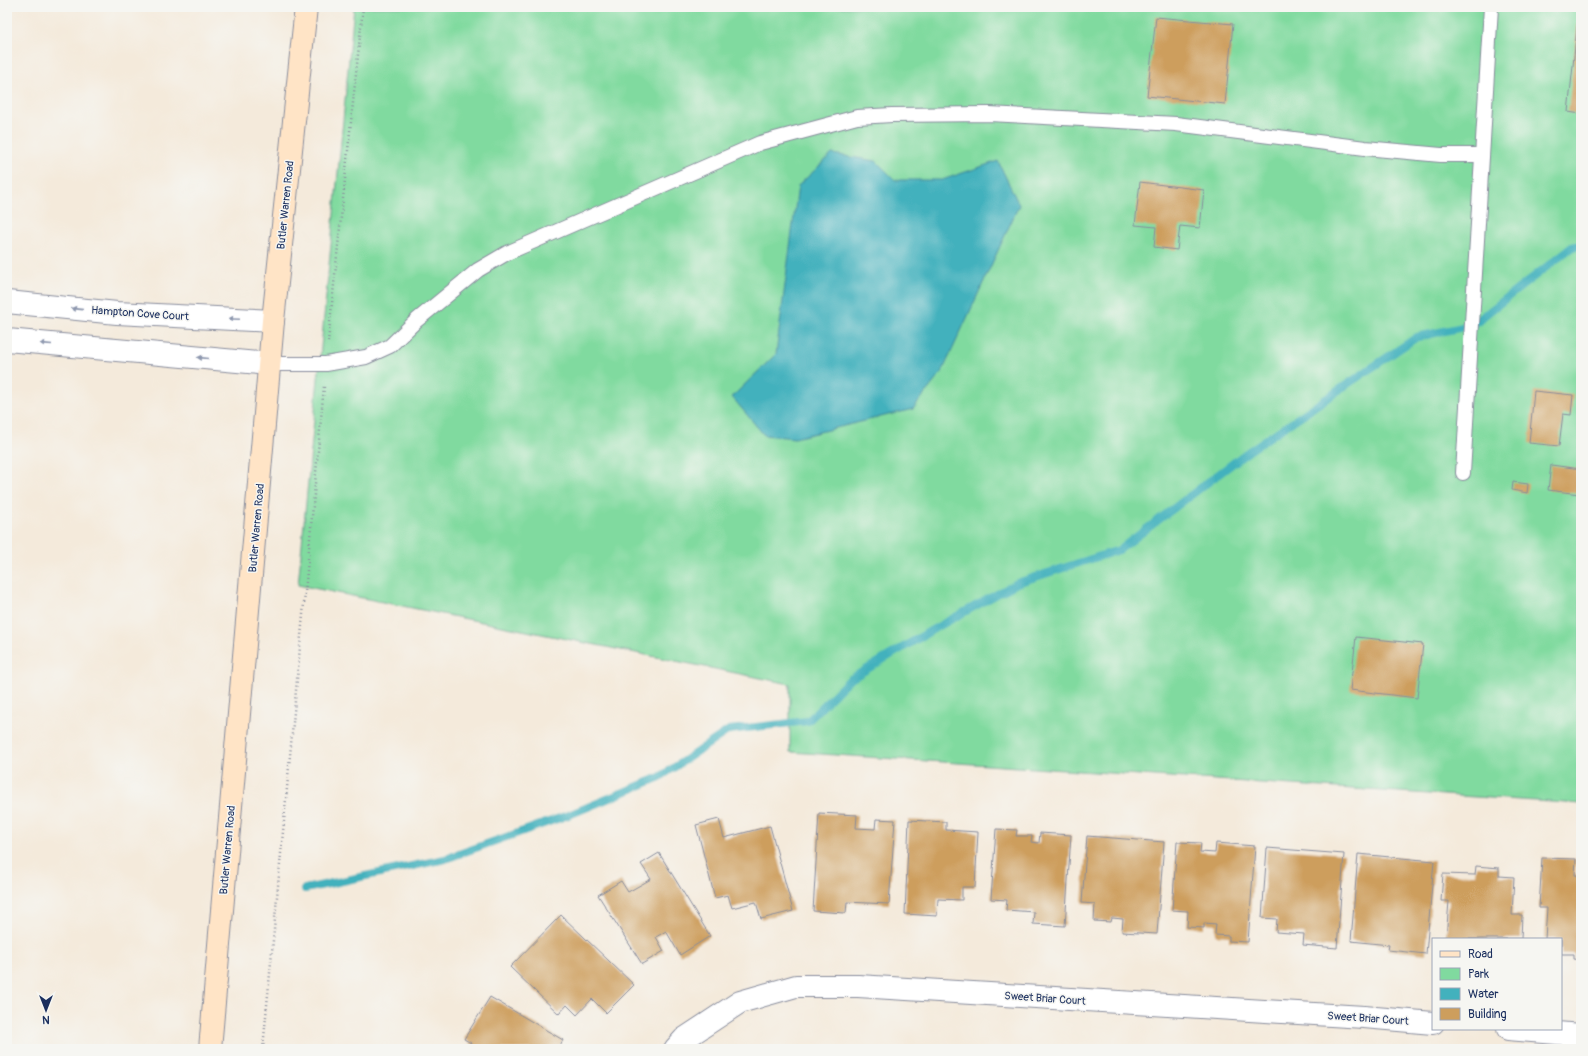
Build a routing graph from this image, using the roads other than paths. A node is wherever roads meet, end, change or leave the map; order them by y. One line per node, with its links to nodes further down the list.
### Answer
1 (306, 7): 5 (main road, Butler Warren Road)
2 (1491, 7): 3 (lane)
3 (1482, 155): 7 (lane); 8 (lane)
4 (7, 302): 5 (street, Hampton Cove Court, one-way to 4)
5 (273, 321): 7 (main road, Butler Warren Road)
6 (7, 340): 7 (street, one-way to 6)
7 (270, 364): 12 (main road, Butler Warren Road)
8 (1463, 473)
9 (1432, 1023): 13 (street, Sweet Briar Court)
10 (1520, 1030): 11 (street)
11 (1581, 1035)
12 (210, 1049)
13 (675, 1049)

